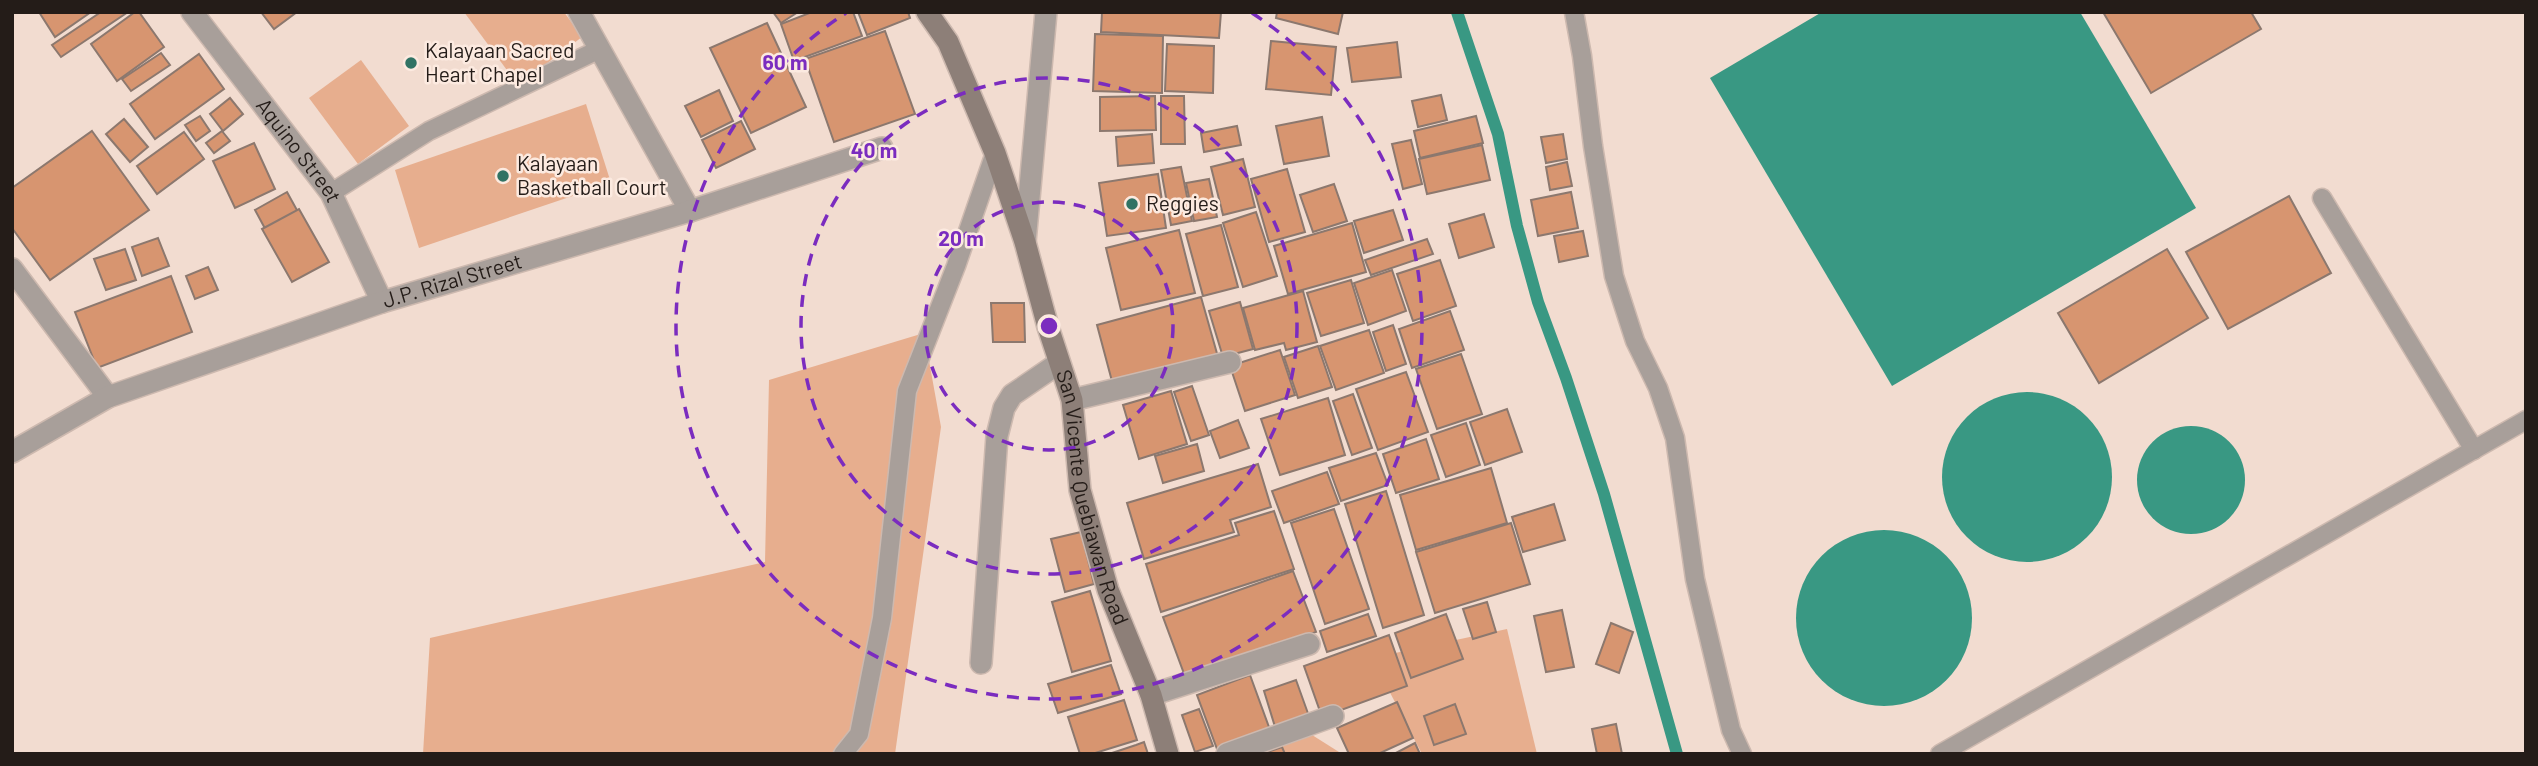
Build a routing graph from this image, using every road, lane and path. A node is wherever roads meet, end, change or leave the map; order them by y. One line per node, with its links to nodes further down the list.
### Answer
1 (192, 12): 9 (street, Aquino Street)
2 (579, 12): 6 (street)
3 (928, 12): 8 (street, San Vicente Quebiawan Road)
4 (1046, 12): 12 (street)
5 (1574, 12): 29 (lane)
6 (600, 49): 9 (lane); 11 (street)
7 (882, 148): 11 (street, J.P. Rizal Street)
8 (995, 153): 12 (street, San Vicente Quebiawan Road); 26 (lane)
9 (331, 193): 14 (street, Aquino Street)
10 (2322, 198): 20 (lane)
11 (690, 211): 14 (street, J.P. Rizal Street)
12 (1026, 242): 16 (street, San Vicente Quebiawan Road)
13 (12, 269): 17 (street)
14 (383, 302): 17 (street, J.P. Rizal Street)
15 (1230, 362): 18 (street)
16 (1059, 363): 18 (street, San Vicente Quebiawan Road); 23 (street)
17 (108, 397): 21 (street, J.P. Rizal Street)
18 (1072, 400): 24 (street, San Vicente Quebiawan Road)
19 (2526, 421): 20 (lane)
20 (2474, 450): 30 (lane)
21 (12, 452)
22 (1309, 644): 24 (street)
23 (981, 663)
24 (1151, 695): 27 (street, San Vicente Quebiawan Road)
25 (1333, 716): 28 (street)
26 (843, 754)
27 (1168, 754)
28 (1227, 754)
29 (1742, 754)
30 (1940, 754)

